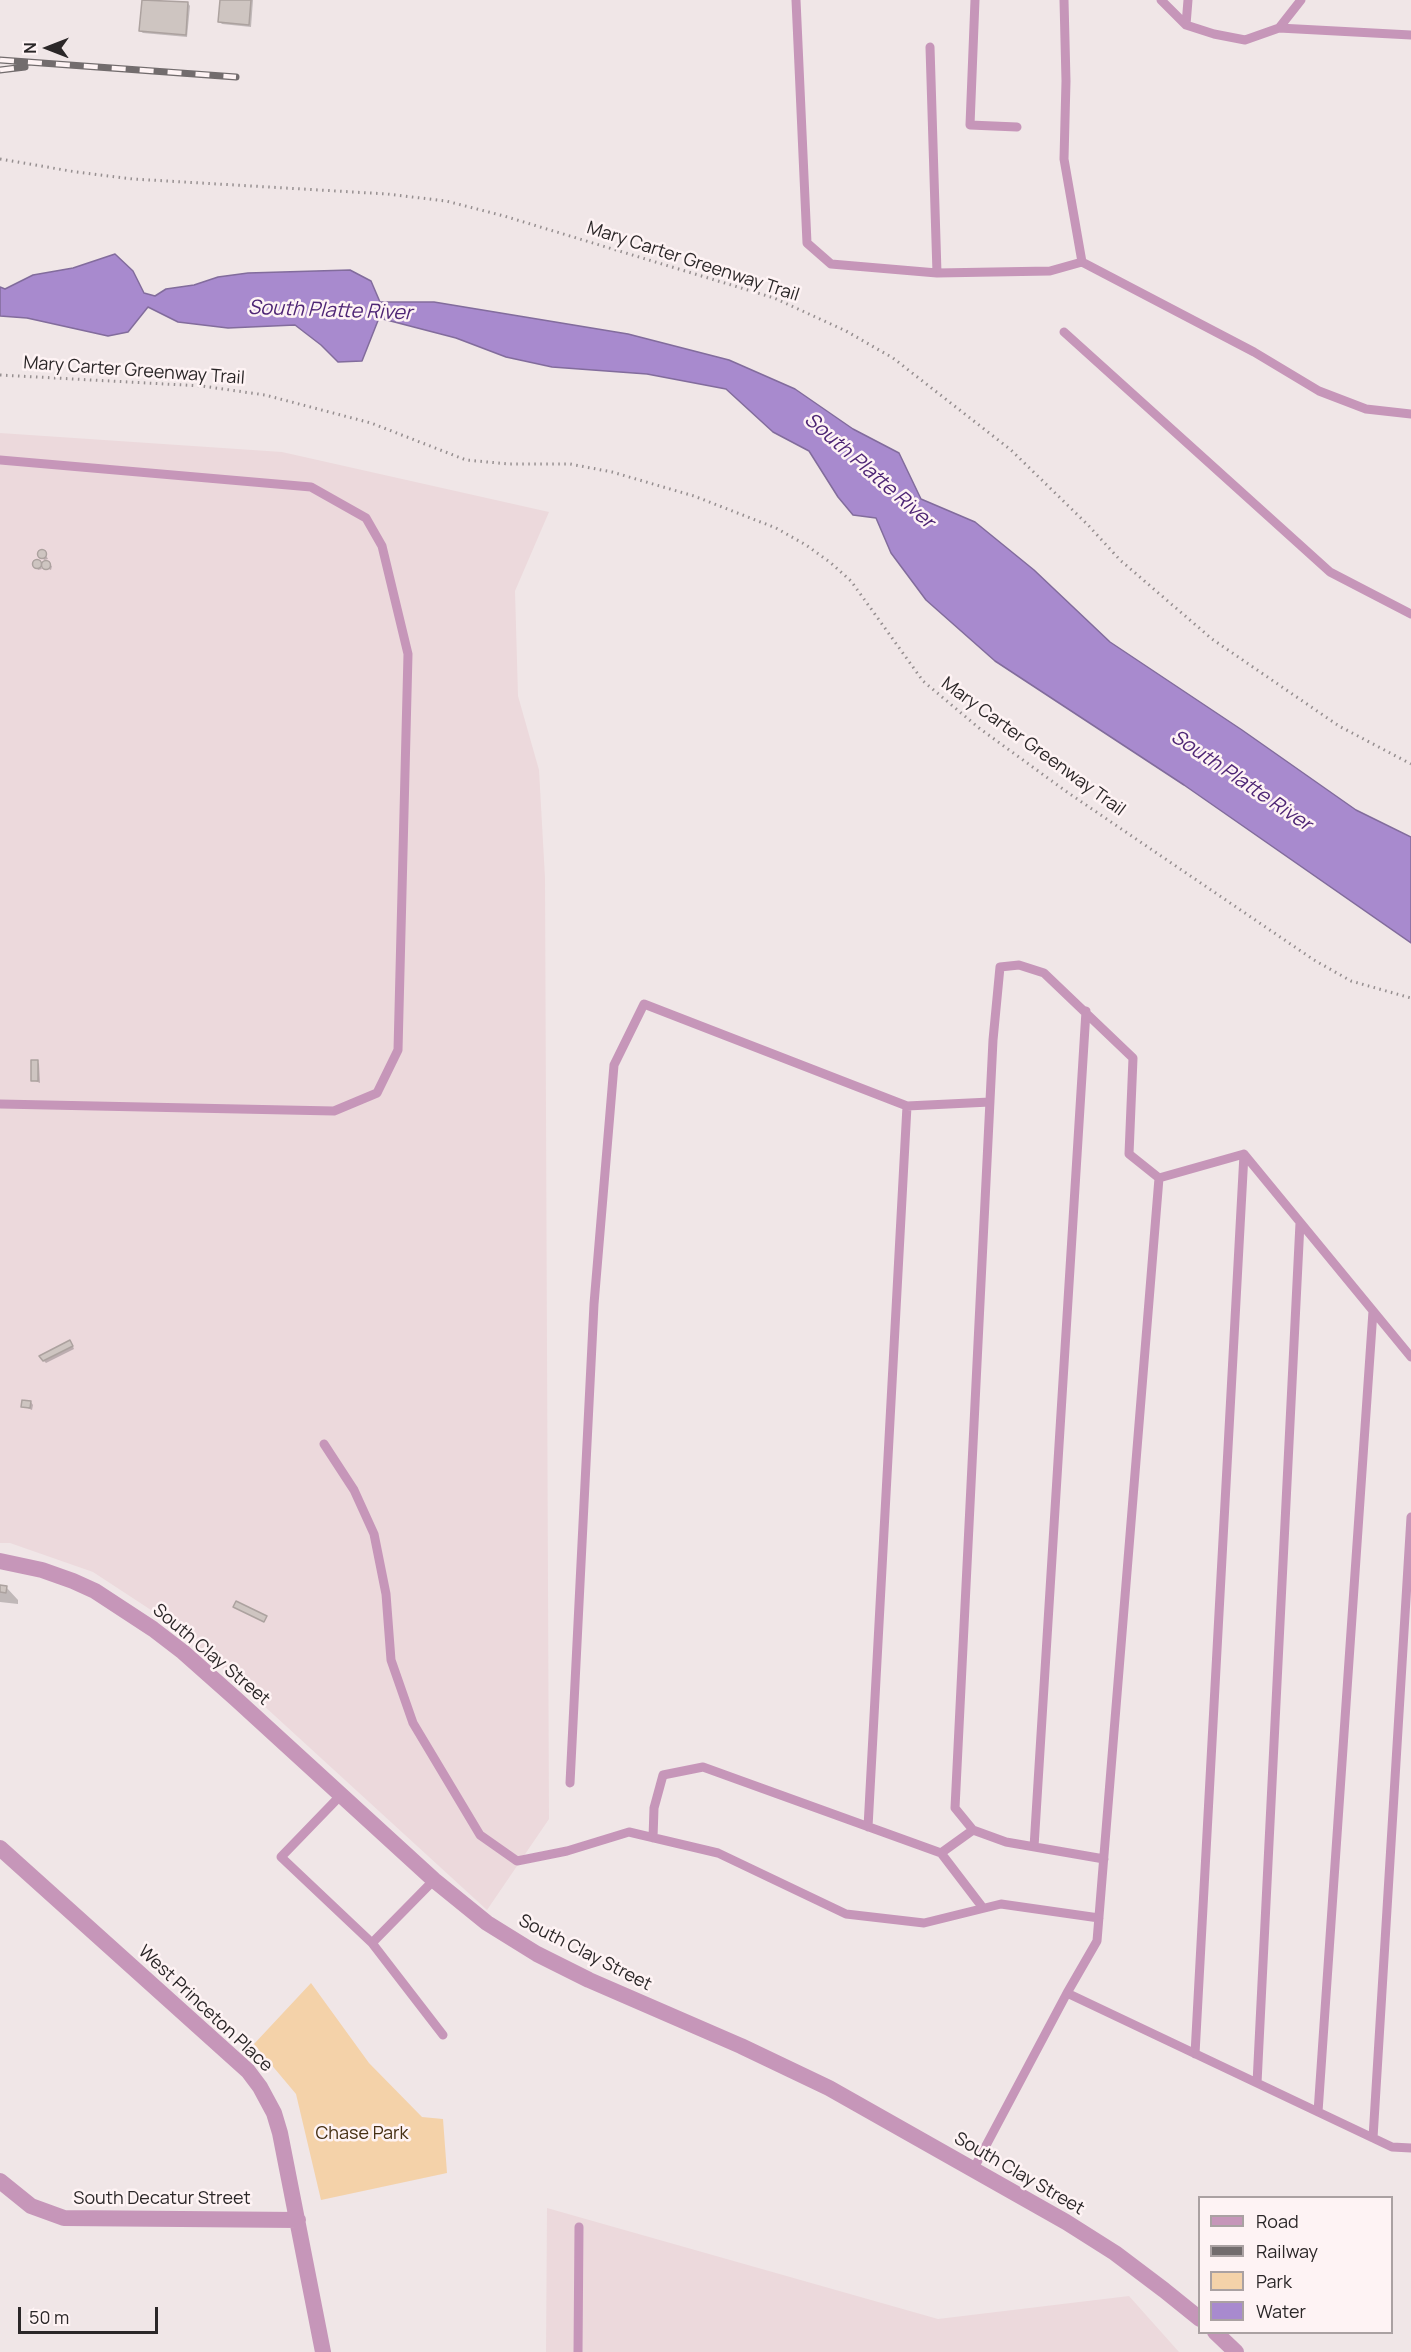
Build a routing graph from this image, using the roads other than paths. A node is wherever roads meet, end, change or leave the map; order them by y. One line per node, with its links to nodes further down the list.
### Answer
1 (796, 0): 13 (lane)
2 (975, 0): 11 (lane)
3 (1064, 0): 12 (lane)
4 (1161, 0): 7 (lane)
5 (1188, 0): 7 (lane)
6 (1301, 0): 8 (lane)
7 (1186, 25): 8 (lane)
8 (1279, 28): 9 (lane)
9 (1411, 35)
10 (930, 47): 13 (lane)
11 (1017, 127)
12 (1082, 262): 13 (lane); 15 (lane)
13 (938, 273)
14 (1064, 332): 17 (lane)
15 (1411, 414)
16 (0, 460): 20 (lane)
17 (1411, 614)
18 (1086, 1011): 19 (lane); 23 (lane); 35 (lane)
19 (990, 1102): 21 (lane); 33 (lane)
20 (0, 1104)
21 (907, 1106): 30 (lane); 32 (lane)
22 (1244, 1154): 23 (lane); 24 (lane); 45 (lane)
23 (1159, 1178): 38 (lane)
24 (1300, 1222): 25 (lane); 46 (lane)
25 (1373, 1311): 26 (lane); 47 (lane)
26 (1411, 1357)
27 (324, 1444): 34 (lane)
28 (1411, 1517): 48 (lane)
29 (0, 1561): 31 (street, South Clay Street)
30 (570, 1783)
31 (340, 1796): 39 (street, South Clay Street); 42 (lane)
32 (868, 1827): 34 (lane); 37 (lane)
33 (973, 1830): 35 (lane); 37 (lane)
34 (654, 1838): 40 (lane)
35 (1034, 1847): 38 (lane)
36 (0, 1848): 52 (street, West Princeton Place)
37 (941, 1853): 40 (lane)
38 (1104, 1859): 41 (lane)
39 (434, 1880): 42 (lane); 50 (street, South Clay Street)
40 (982, 1908): 41 (lane)
41 (1099, 1918): 43 (lane)
42 (372, 1943): 44 (lane)
43 (1067, 1993): 45 (lane); 50 (lane)
44 (443, 2035)
45 (1195, 2054): 46 (lane)
46 (1257, 2083): 47 (lane)
47 (1318, 2112): 48 (lane)
48 (1373, 2138): 49 (lane)
49 (1411, 2148)
50 (973, 2170): 54 (street, South Clay Street)
51 (0, 2181): 52 (street, South Decatur Street)
52 (298, 2220): 56 (street, West Princeton Place)
53 (579, 2227): 57 (lane)
54 (1198, 2317)
55 (1217, 2334): 58 (street)
56 (323, 2352)
57 (578, 2352)
58 (1236, 2352)

